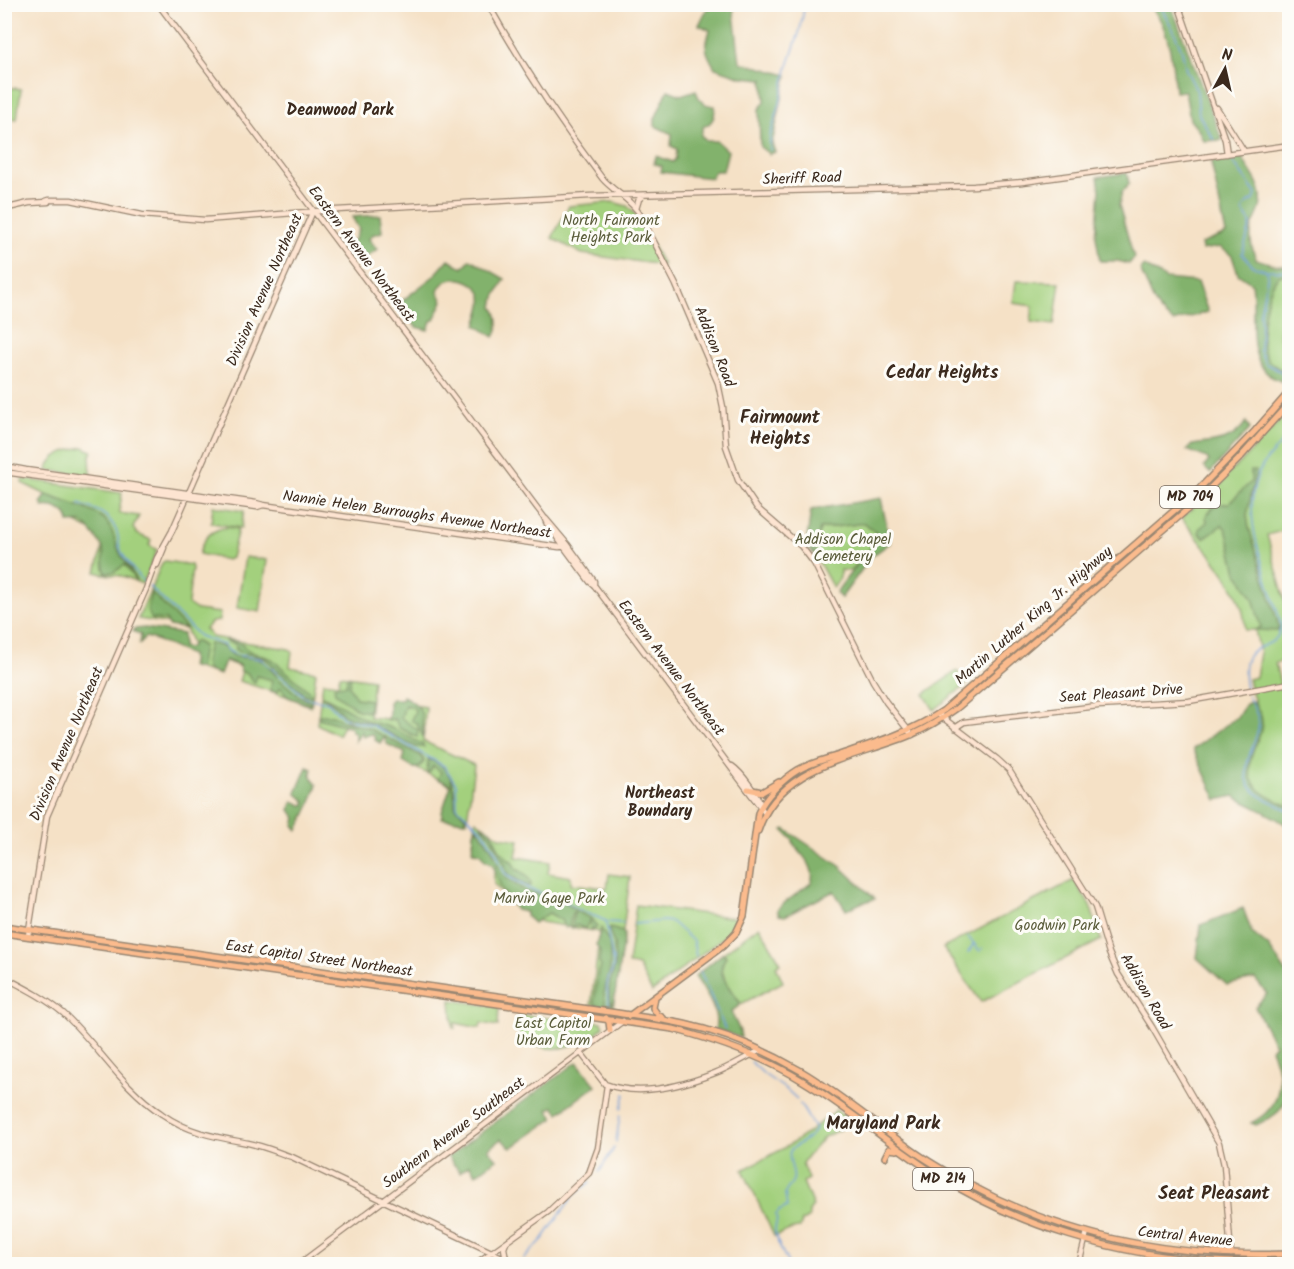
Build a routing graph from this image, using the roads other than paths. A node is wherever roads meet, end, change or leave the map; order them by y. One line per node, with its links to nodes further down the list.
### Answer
1 (158, 4): 12 (main road, Eastern Avenue Northeast)
2 (488, 4): 9 (main road, Addison Road)
3 (1178, 4): 4 (main road)
4 (1211, 97): 6 (main road); 7 (main road)
5 (1290, 145): 6 (main road, Sheriff Road)
6 (1244, 151): 7 (main road, Sheriff Road)
7 (1227, 154): 8 (main road, Sheriff Road)
8 (644, 195): 9 (main road, Sheriff Road); 11 (main road)
9 (620, 196): 11 (main road, Addison Road); 12 (main road, Sheriff Road)
10 (4, 209): 12 (main road, Sheriff Road)
11 (636, 209): 26 (main road, Addison Road)
12 (313, 211): 21 (main road, Division Avenue Northeast); 22 (main road, Eastern Avenue Northeast)
13 (1290, 391): 24 (main road, Martin Luther King Jr. Highway / MD 704)
14 (1290, 402): 24 (main road, Martin Luther King Jr. Highway / MD 704)
15 (4, 466): 17 (main road, Nannie Helen Burroughs Avenue Northeast)
16 (4, 472): 18 (main road, Nannie Helen Burroughs Avenue Northeast)
17 (139, 486): 18 (main road); 19 (main road, Nannie Helen Burroughs Avenue Northeast)
18 (128, 489): 20 (main road, Nannie Helen Burroughs Avenue Northeast)
19 (163, 489): 20 (main road); 21 (main road, Nannie Helen Burroughs Avenue Northeast)
20 (146, 491): 21 (main road, Nannie Helen Burroughs Avenue Northeast)
21 (188, 495): 22 (main road, Nannie Helen Burroughs Avenue Northeast); 34 (main road, Division Avenue Northeast)
22 (566, 546): 28 (main road, Eastern Avenue Northeast)
23 (1290, 683): 25 (main road, Seat Pleasant Drive)
24 (940, 716): 25 (main road, Addison Road); 26 (main road, Martin Luther King Jr. Highway / MD 704)
25 (955, 728): 53 (main road, Addison Road)
26 (911, 732): 27 (main road, Martin Luther King Jr. Highway / MD 704); 30 (main road, Martin Luther King Jr. Highway / MD 704)
27 (791, 775): 28 (main road); 29 (main road, Martin Luther King Jr. Highway / MD 704)
28 (750, 790): 29 (main road, Eastern Avenue Northeast)
29 (761, 807): 30 (main road, Eastern Avenue Northeast); 31 (main road)
30 (765, 813): 31 (main road)
31 (754, 844): 36 (main road)
32 (4, 926): 34 (main road, East Capitol Street Northeast)
33 (4, 933): 34 (main road)
34 (29, 933): 37 (main road, East Capitol Street Northeast); 38 (main road)
35 (4, 977): 48 (main road)
36 (655, 997): 37 (main road); 40 (main road)
37 (630, 1016): 39 (main road); 40 (main road, MD 214)
38 (606, 1018): 39 (main road); 41 (main road)
39 (624, 1021): 41 (main road, Southern Avenue Southeast); 44 (main road, MD 214)
40 (667, 1021): 42 (main road, MD 214)
41 (610, 1030): 43 (main road, Southern Avenue Southeast)
42 (762, 1050): 44 (main road); 49 (main road, MD 214)
43 (581, 1053): 45 (main road); 48 (main road, Southern Avenue Southeast)
44 (752, 1055): 45 (main road); 46 (main road, MD 214)
45 (607, 1085): 50 (main road)
46 (899, 1150): 47 (main road); 51 (main road, MD 214)
47 (885, 1156)
48 (385, 1200): 52 (main road); 59 (main road, Southern Avenue Southeast)
49 (1087, 1232): 51 (main road); 53 (main road, Central Avenue / MD 214)
50 (510, 1239): 52 (main road); 55 (main road)
51 (1085, 1239): 56 (main road, Central Avenue / MD 214); 62 (main road)
52 (491, 1252): 55 (main road); 60 (main road)
53 (1231, 1254): 54 (main road, Central Avenue / MD 214); 58 (main road)
54 (1290, 1254)
55 (506, 1259): 61 (main road)
56 (1193, 1259): 58 (main road, Central Avenue / MD 214); 62 (main road)
57 (1290, 1262): 58 (main road, Central Avenue / MD 214)
58 (1232, 1263)
59 (299, 1264)
60 (475, 1264)
61 (523, 1264)
62 (1080, 1264)

